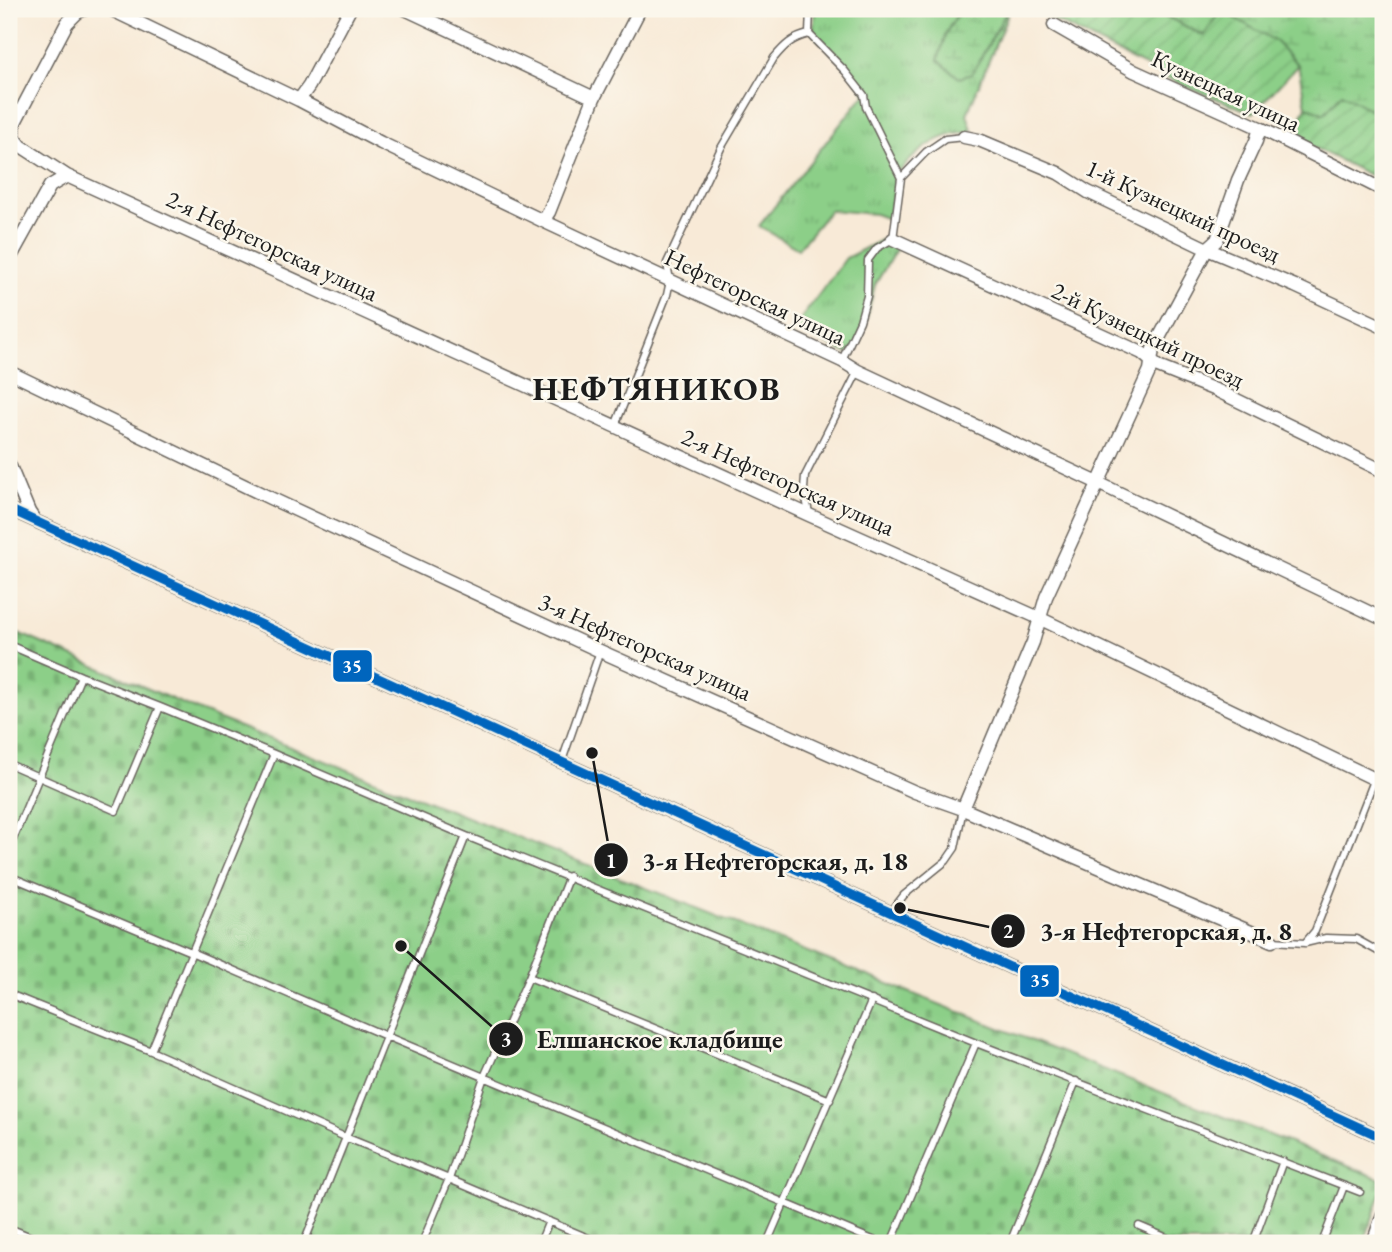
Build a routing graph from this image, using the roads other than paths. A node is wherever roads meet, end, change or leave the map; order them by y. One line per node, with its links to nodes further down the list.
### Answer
1 (110, 9): 10 (street, Нефтегорская улица)
2 (350, 9): 10 (street)
3 (405, 9): 9 (street)
4 (640, 9): 9 (street)
5 (810, 9): 8 (lane)
6 (79, 10): 12 (street)
7 (1054, 25): 11 (street, Кузнецкая улица)
8 (809, 34): 16 (lane); 22 (lane)
9 (594, 97): 18 (street)
10 (299, 100): 18 (street, Нефтегорская улица)
11 (1260, 128): 17 (street, Кузнецкая улица); 20 (street)
12 (14, 137): 14 (street); 15 (street, 2-я Нефтегорская улица)
13 (964, 137): 16 (lane); 20 (street, 1-й Кузнецкий проезд)
14 (9, 167)
15 (67, 176): 21 (street); 28 (street, 2-я Нефтегорская улица)
16 (901, 178): 19 (lane)
17 (1383, 190)
18 (543, 221): 22 (street, Нефтегорская улица)
19 (893, 239): 24 (lane); 25 (street, 2-й Кузнецкий проезд)
20 (1207, 249): 23 (street, 1-й Кузнецкий проезд); 25 (street)
21 (9, 260)
22 (670, 281): 24 (street, Нефтегорская улица); 28 (lane)
23 (1383, 327)
24 (842, 361): 26 (street, Нефтегорская улица)
25 (1152, 361): 30 (street, 2-й Кузнецкий проезд); 31 (street)
26 (859, 371): 31 (street, Нефтегорская улица); 33 (lane)
27 (9, 372): 38 (street, 3-я Нефтегорская улица)
28 (615, 426): 33 (street, 2-я Нефтегорская улица)
29 (9, 464): 34 (street)
30 (1383, 471)
31 (1098, 483): 35 (street); 36 (street, Нефтегорская улица)
32 (9, 509): 34 (street)
33 (809, 515): 35 (street, 2-я Нефтегорская улица)
34 (36, 522): 42 (street)
35 (1039, 618): 46 (street, 2-я Нефтегорская улица); 47 (street)
36 (1383, 619)
37 (9, 645): 39 (lane)
38 (600, 651): 42 (lane); 47 (street, 3-я Нефтегорская улица)
39 (81, 676): 40 (lane); 45 (lane)
40 (160, 707): 41 (lane); 45 (lane)
41 (274, 754): 48 (lane); 55 (lane)
42 (562, 761): 52 (street)
43 (1383, 761): 46 (lane)
44 (9, 764): 45 (lane)
45 (38, 776): 49 (lane)
46 (1379, 780): 54 (lane)
47 (963, 808): 52 (lane); 53 (street, 3-я Нефтегорская улица)
48 (466, 836): 51 (lane); 60 (lane)
49 (9, 849)
50 (9, 876): 55 (lane)
51 (569, 877): 57 (lane); 59 (lane)
52 (890, 913): 67 (street)
53 (1272, 942): 54 (lane)
54 (1305, 943): 56 (lane)
55 (191, 952): 60 (lane); 62 (lane)
56 (1383, 954)
57 (528, 977): 63 (lane); 65 (lane)
58 (9, 994): 62 (lane)
59 (872, 1000): 61 (lane); 65 (lane)
60 (386, 1037): 63 (lane); 66 (lane)
61 (976, 1043): 64 (lane); 84 (lane)
62 (151, 1051): 66 (lane)
63 (484, 1077): 69 (lane); 72 (lane)
64 (1076, 1081): 68 (lane); 85 (lane)
65 (830, 1101): 72 (lane)
66 (345, 1137): 69 (lane); 78 (lane)
67 (1383, 1138)
68 (1283, 1161): 70 (lane); 87 (lane)
69 (449, 1179): 74 (lane); 79 (lane)
70 (1344, 1186): 71 (lane); 88 (lane)
71 (1360, 1192)
72 (784, 1203): 82 (lane); 83 (lane)
73 (1383, 1214): 89 (street)
74 (549, 1221): 80 (lane); 81 (lane)
75 (1139, 1226): 86 (lane)
76 (9, 1228): 77 (lane)
77 (46, 1243)
78 (304, 1243)
79 (422, 1243)
80 (540, 1243)
81 (600, 1243)
82 (767, 1243)
83 (880, 1243)
84 (891, 1243)
85 (1010, 1243)
86 (1179, 1243)
87 (1253, 1243)
88 (1322, 1243)
89 (1373, 1243)

